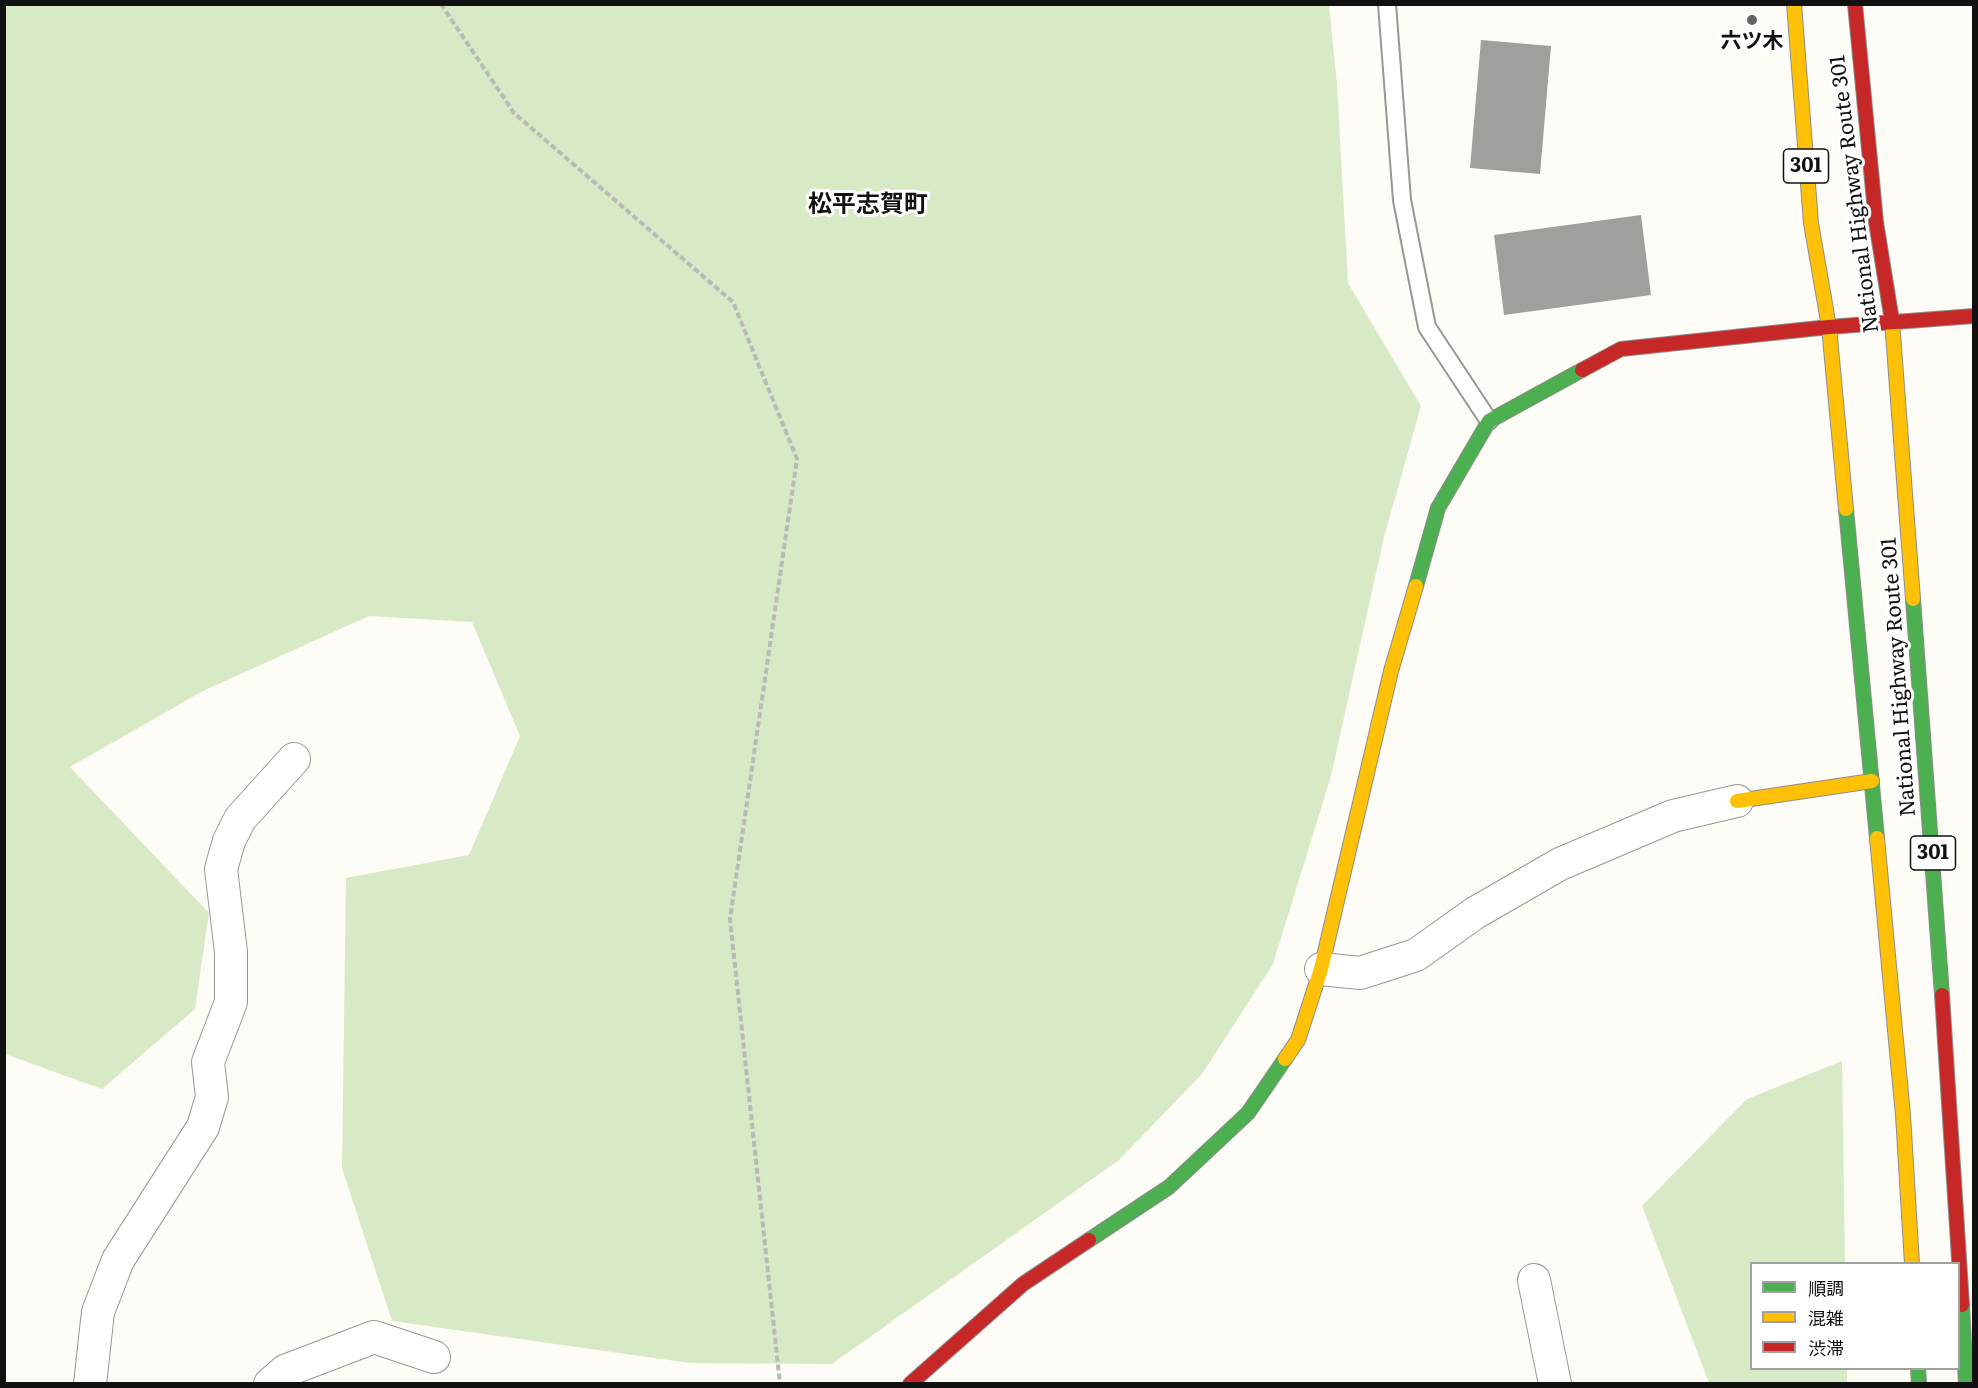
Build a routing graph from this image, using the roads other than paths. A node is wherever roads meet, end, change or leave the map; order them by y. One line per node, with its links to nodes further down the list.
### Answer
1 (1387, 4): 7 (lane)
2 (1794, 4): 6 (main road, National Highway Route 301 / 301)
3 (1855, 4): 5 (main road, National Highway Route 301 / 301)
4 (1974, 316): 5 (main road)
5 (1892, 324): 6 (main road); 19 (main road, National Highway Route 301 / 301)
6 (1829, 327): 7 (main road); 9 (main road, National Highway Route 301 / 301)
7 (1489, 421): 11 (main road)
8 (294, 759): 15 (street)
9 (1872, 781): 10 (main road); 12 (main road, National Highway Route 301 / 301)
10 (1737, 801): 11 (street)
11 (1321, 969): 17 (main road)
12 (1912, 1262)
13 (1534, 1280): 18 (street)
14 (434, 1357): 16 (street)
15 (90, 1383)
16 (270, 1383)
17 (910, 1383)
18 (1555, 1383)
19 (1966, 1383)

